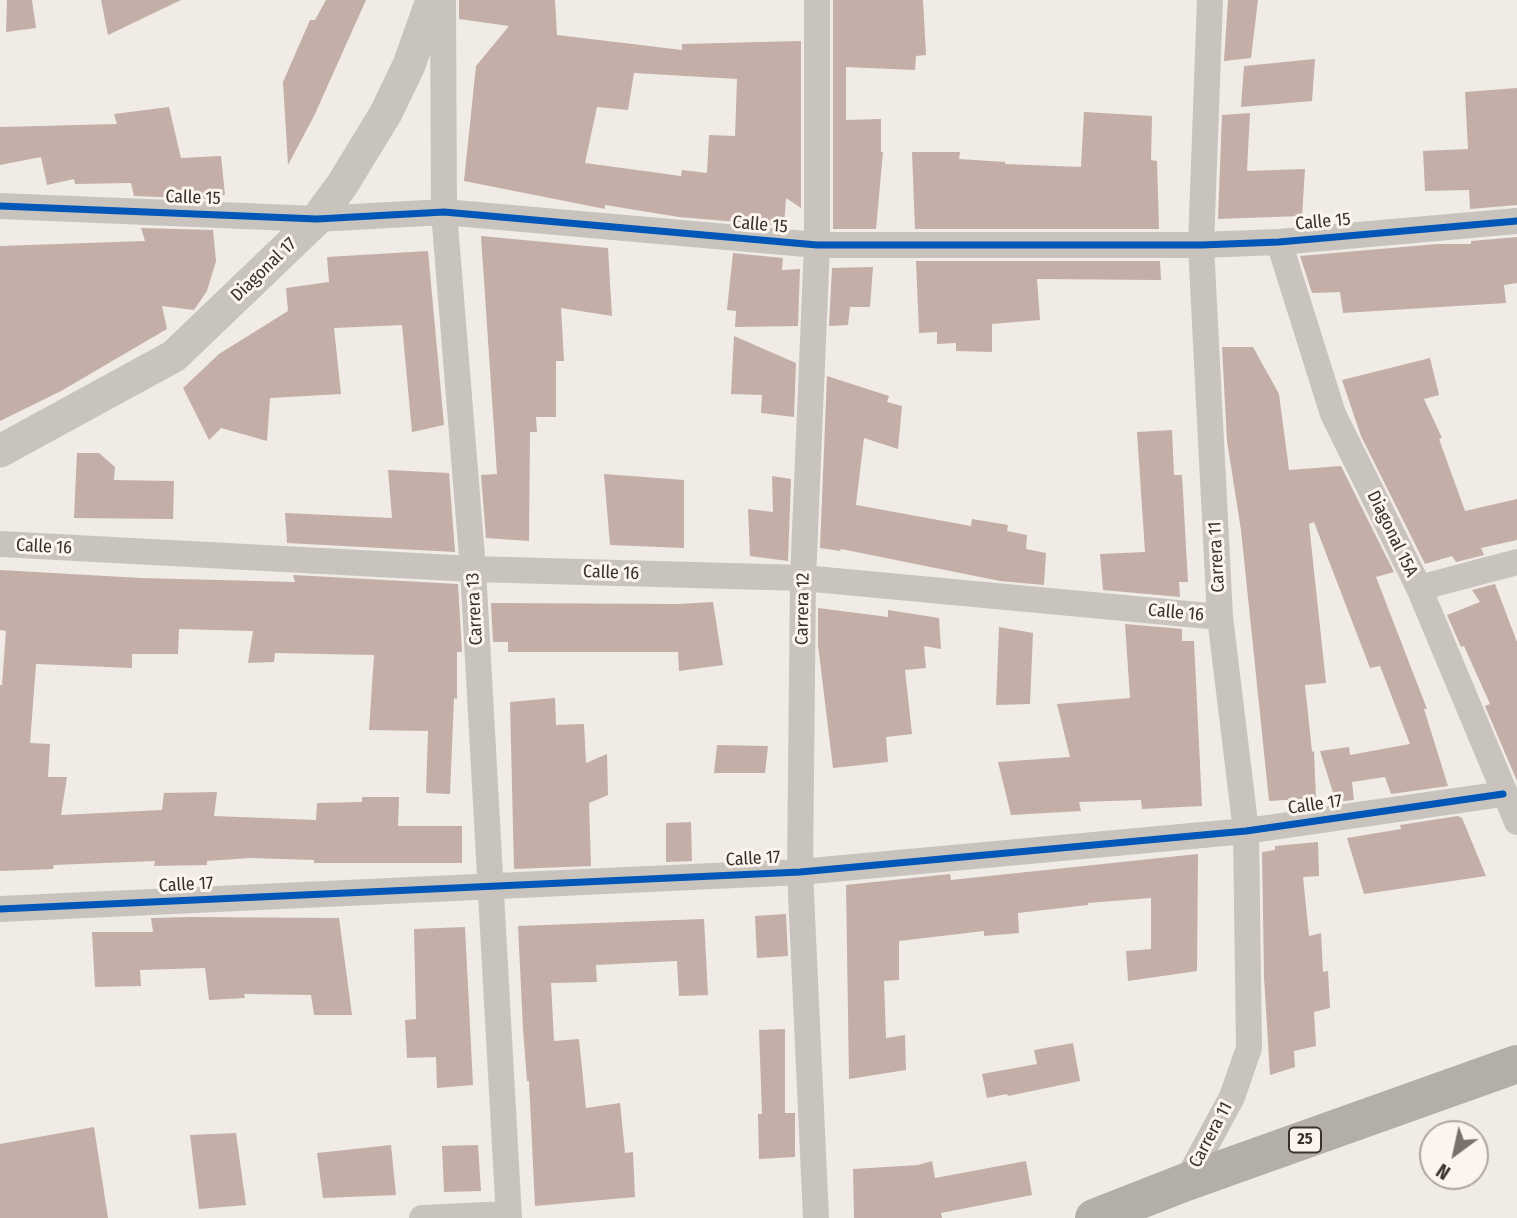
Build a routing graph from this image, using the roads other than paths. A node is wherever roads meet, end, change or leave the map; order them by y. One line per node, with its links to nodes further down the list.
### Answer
1 (432, 0): 7 (street, Diagonal 17)
2 (443, 0): 6 (street, Carrera 13)
3 (817, 0): 11 (street, Carrera 12)
4 (1210, 0): 10 (street, Carrera 11)
5 (0, 206): 7 (street, Calle 15)
6 (444, 212): 7 (street, Calle 15); 11 (street, Calle 15); 15 (street, Carrera 13)
7 (317, 219): 12 (street, Diagonal 17)
8 (1517, 221): 9 (street, Calle 15)
9 (1279, 242): 10 (street, Calle 15); 17 (street, Diagonal 15A)
10 (1200, 245): 11 (street, Calle 15); 18 (street, Carrera 11)
11 (817, 246): 16 (street, Carrera 12)
12 (0, 451)
13 (0, 544): 15 (street, Calle 16)
14 (1517, 562): 17 (street)
15 (473, 569): 16 (street, Calle 16); 23 (street, Carrera 13)
16 (803, 578): 18 (street, Calle 16); 22 (street, Carrera 12)
17 (1419, 588): 19 (street, Diagonal 15A)
18 (1220, 617): 21 (street, Carrera 11)
19 (1503, 794): 20 (street, Diagonal 15A); 21 (street, Calle 17)
20 (1517, 822)
21 (1246, 831): 22 (street, Calle 17); 26 (street, Carrera 11)
22 (800, 872): 23 (street, Calle 17); 29 (street, Carrera 12)
23 (490, 888): 24 (street, Calle 17); 27 (street, Carrera 13)
24 (0, 909)
25 (1517, 1064): 26 (highway, 25)
26 (1186, 1182): 30 (highway, 25)
27 (508, 1216): 28 (street)
28 (422, 1218)
29 (816, 1218)
30 (1094, 1218)

